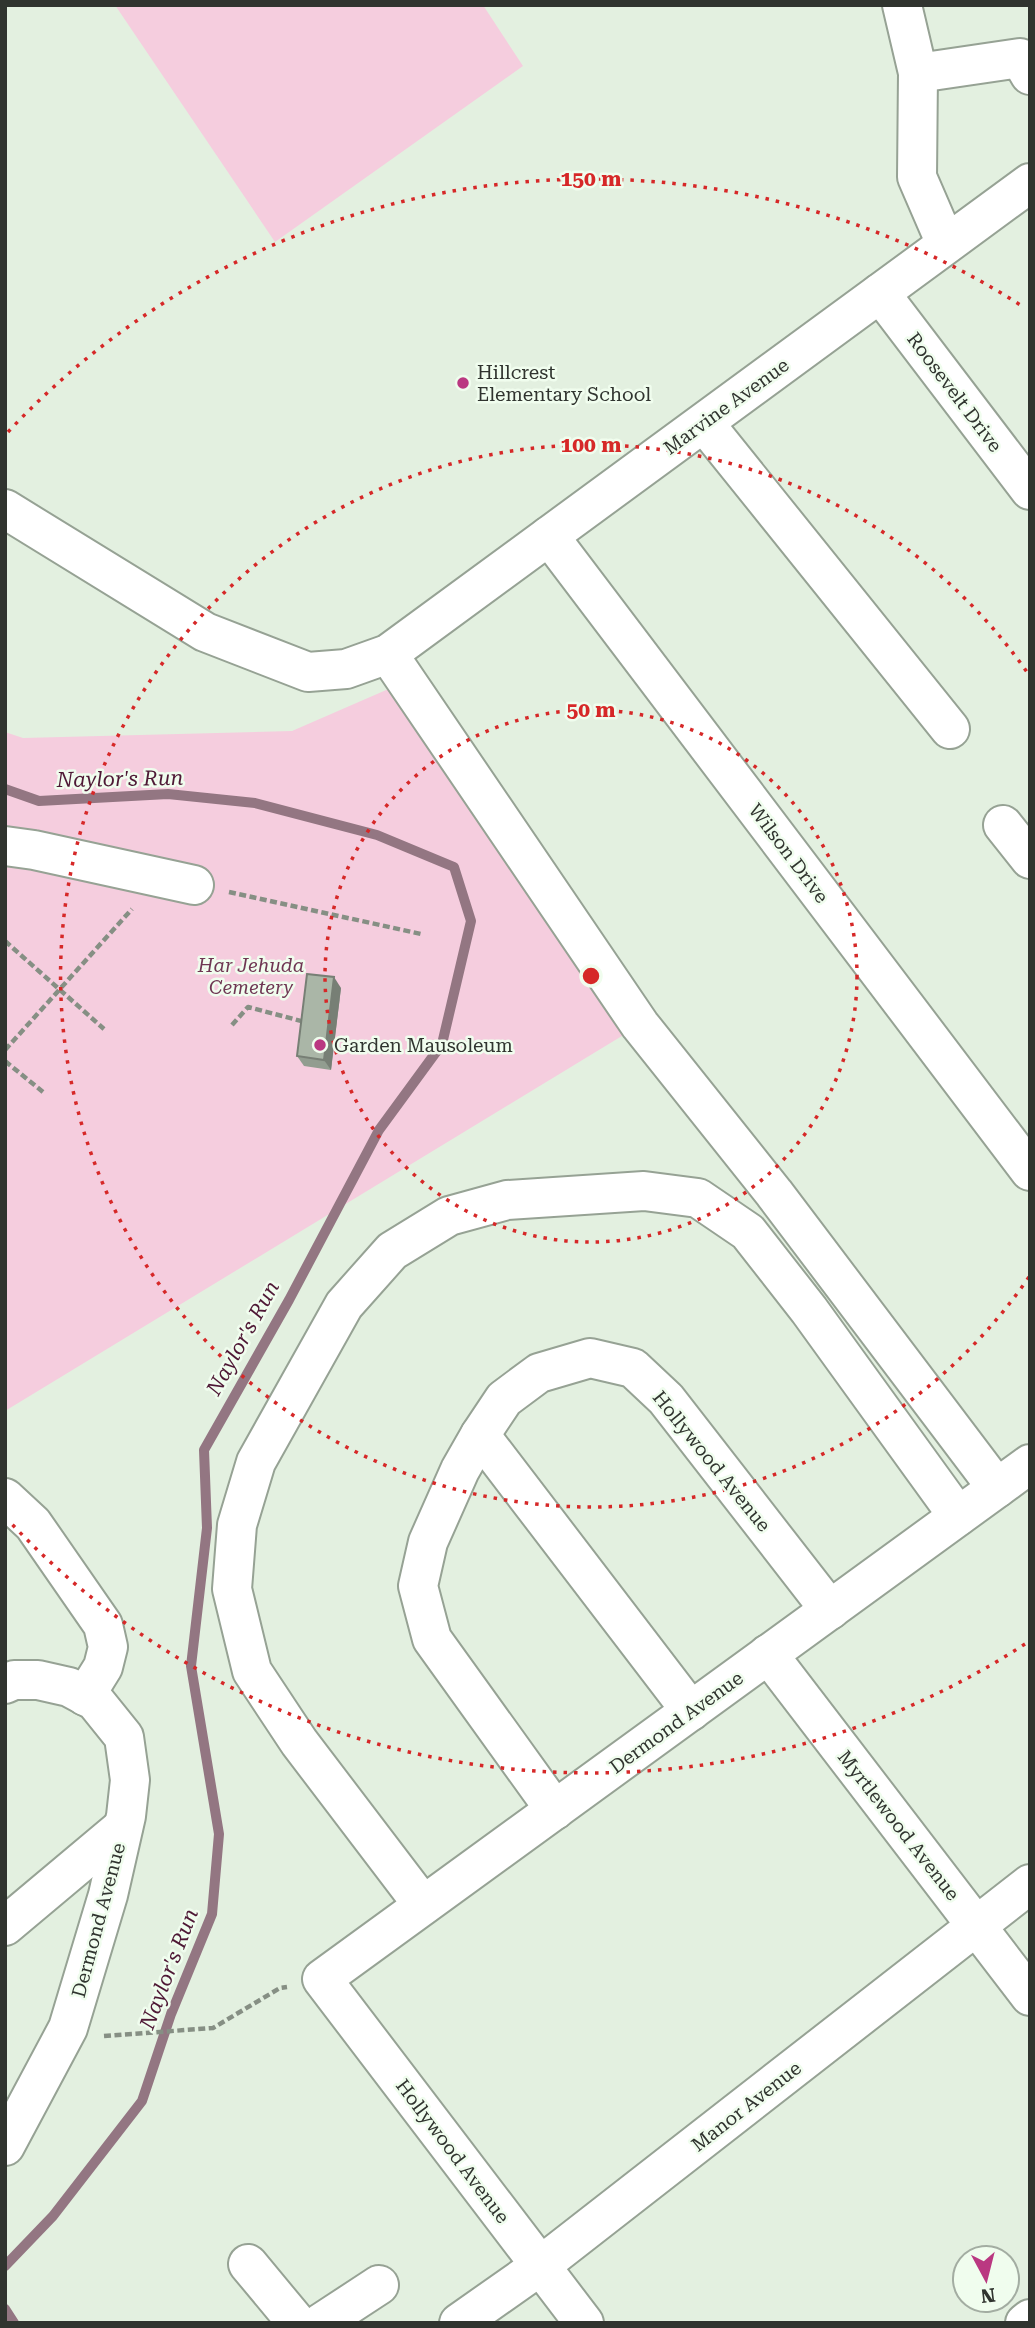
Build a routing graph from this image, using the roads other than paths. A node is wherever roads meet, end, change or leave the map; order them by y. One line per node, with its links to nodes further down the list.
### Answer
1 (902, 5): 2 (street)
2 (918, 73): 3 (street); 5 (street)
3 (1030, 75)
4 (1027, 190): 5 (street, Marvine Avenue)
5 (946, 244): 6 (street, Marvine Avenue)
6 (880, 293): 7 (street, Marvine Avenue); 8 (street, Roosevelt Drive)
7 (704, 423): 10 (street, Marvine Avenue); 12 (street)
8 (1030, 491)
9 (5, 509): 11 (street, Marvine Avenue)
10 (549, 536): 11 (street, Marvine Avenue); 17 (street, Wilson Drive)
11 (388, 654): 20 (street)
12 (950, 729)
13 (1003, 825): 15 (street)
14 (5, 846): 16 (street)
15 (1030, 859)
16 (178, 881)
17 (1030, 1171)
18 (480, 1435): 23 (street, Hollywood Avenue); 27 (street); 28 (street, Hollywood Avenue)
19 (1030, 1464): 20 (street, Dermond Avenue)
20 (997, 1488): 22 (street, Dermond Avenue)
21 (5, 1498): 26 (street)
22 (958, 1516): 23 (street, Dermond Avenue); 31 (street)
23 (830, 1610): 24 (street, Dermond Avenue)
24 (768, 1654): 27 (street, Dermond Avenue); 33 (street, Myrtlewood Avenue)
25 (5, 1684): 26 (street)
26 (85, 1696): 29 (street, Dermond Avenue)
27 (691, 1711): 28 (street, Dermond Avenue)
28 (555, 1810): 31 (street, Dermond Avenue)
29 (123, 1827): 32 (street); 36 (street, Dermond Avenue)
30 (1030, 1884): 33 (street, Manor Avenue)
31 (423, 1906): 34 (street, Dermond Avenue)
32 (5, 1926)
33 (977, 1926): 35 (street, Myrtlewood Avenue); 38 (street, Manor Avenue)
34 (322, 1979): 38 (street, Hollywood Avenue)
35 (1030, 1996)
36 (5, 2146)
37 (248, 2264): 41 (street)
38 (540, 2266): 43 (street, Manor Avenue); 44 (street, Hollywood Avenue)
39 (379, 2286): 42 (street)
40 (1030, 2319): 45 (street)
41 (297, 2323)
42 (321, 2323)
43 (459, 2323)
44 (584, 2323)
45 (1025, 2323)

